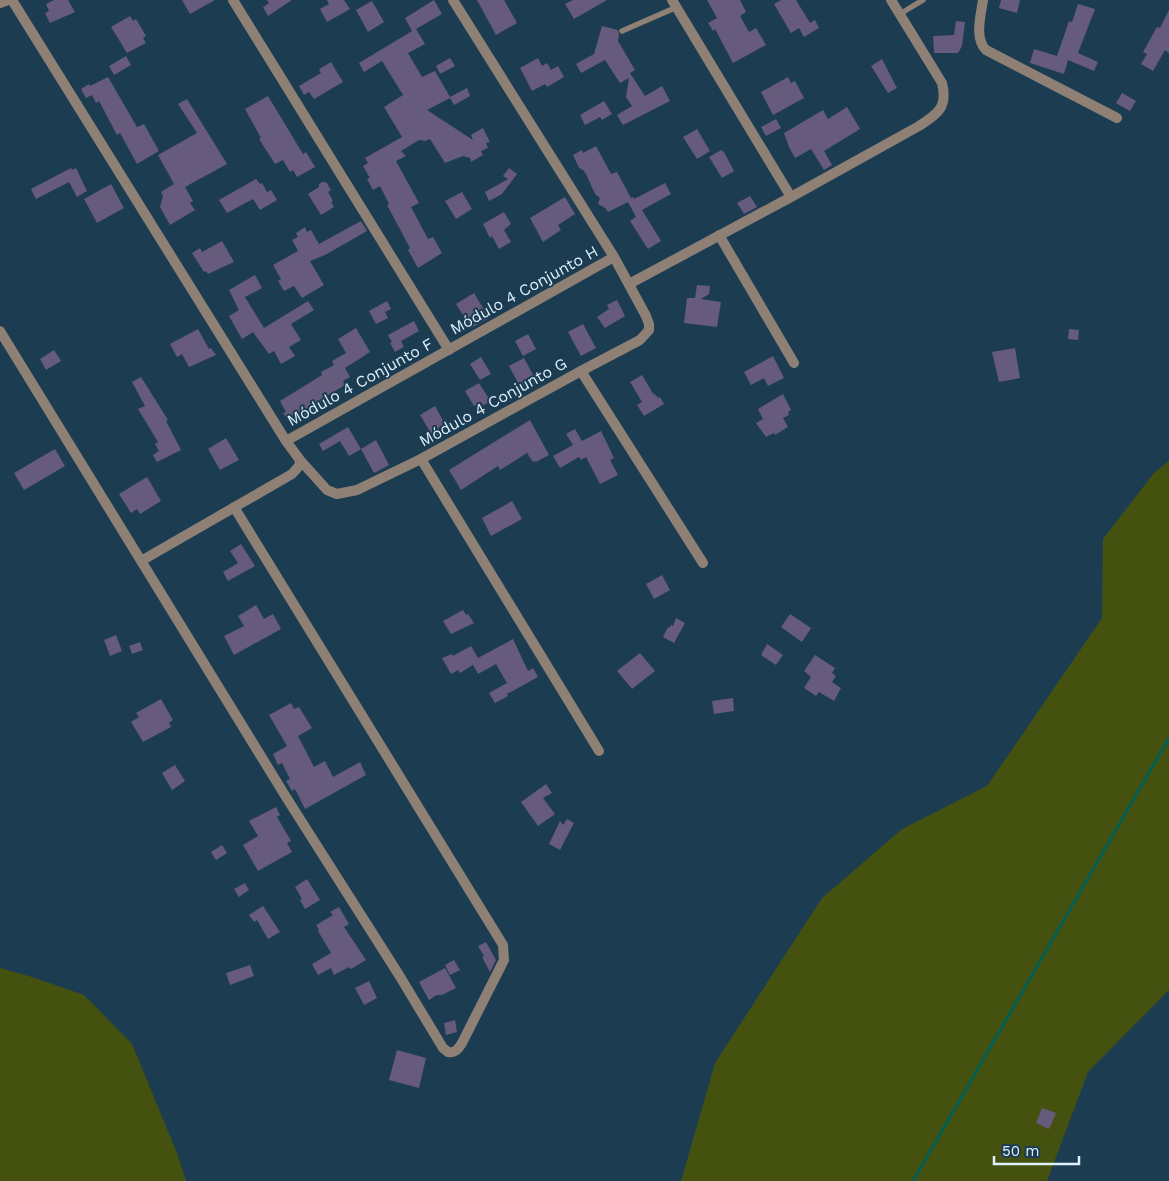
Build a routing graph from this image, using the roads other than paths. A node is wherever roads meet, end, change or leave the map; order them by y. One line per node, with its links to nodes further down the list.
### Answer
1 (8, 0): 8 (street)
2 (12, 0): 21 (street, Módulo 4 Conjunto G)
3 (233, 0): 18 (street)
4 (453, 0): 15 (street)
5 (891, 0): 10 (street)
6 (923, 0): 10 (lane)
7 (983, 0): 12 (street)
8 (0, 3)
9 (674, 4): 11 (lane); 13 (street)
10 (900, 14): 13 (street)
11 (622, 31)
12 (1117, 118)
13 (791, 197): 14 (street)
14 (719, 236): 16 (street); 19 (street)
15 (614, 257): 16 (street); 18 (street, Módulo 4 Conjunto H)
16 (629, 284): 20 (street, Módulo 4 Conjunto G)
17 (0, 331): 25 (street)
18 (449, 350): 21 (street, Módulo 4 Conjunto F)
19 (794, 363)
20 (581, 371): 22 (street, Módulo 4 Conjunto G); 26 (street)
21 (286, 440): 23 (street, Módulo 4 Conjunto G)
22 (420, 459): 23 (street, Módulo 4 Conjunto G); 27 (street)
23 (300, 460): 24 (street)
24 (234, 507): 25 (street); 25 (street)
25 (141, 561)
26 (703, 563)
27 (599, 751)

